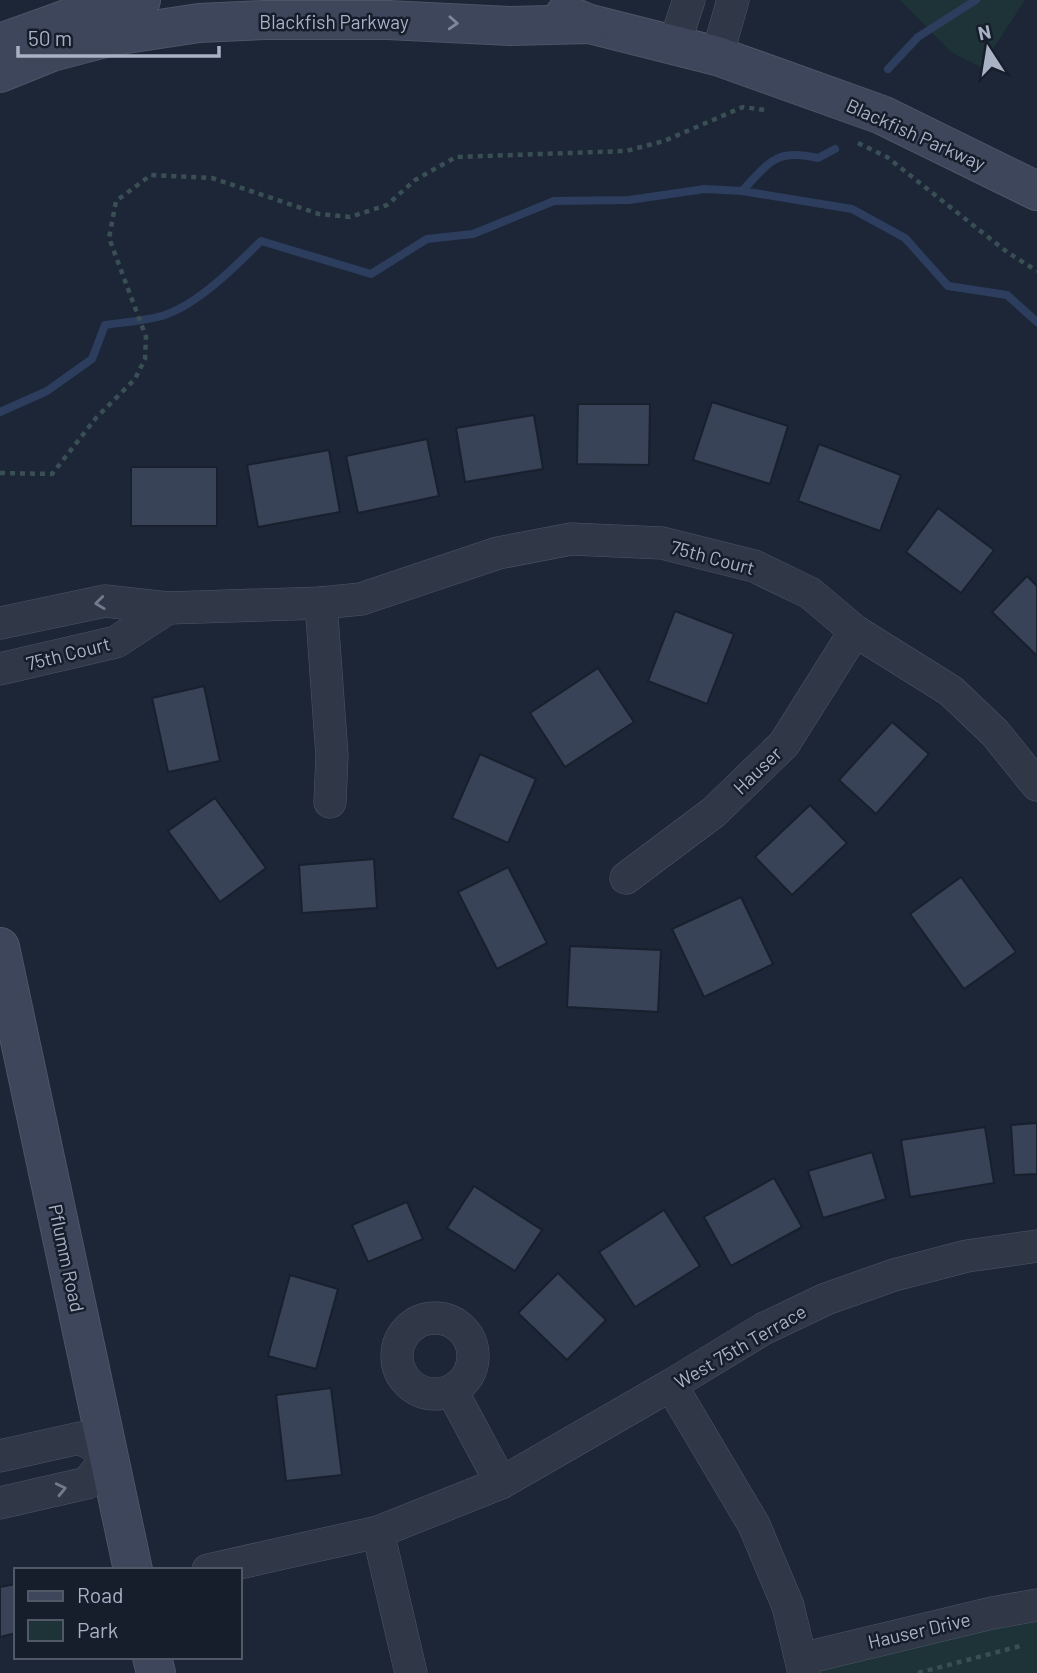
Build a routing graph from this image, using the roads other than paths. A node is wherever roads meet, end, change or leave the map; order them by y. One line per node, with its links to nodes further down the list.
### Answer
1 (141, 0): 6 (main road)
2 (530, 0): 5 (main road, Blackfish Parkway)
3 (689, 0): 7 (street)
4 (733, 0): 8 (street)
5 (590, 24): 7 (main road, Blackfish Parkway); 9 (main road, Blackfish Parkway, one-way to 5)
6 (0, 43)
7 (674, 45): 8 (main road, Blackfish Parkway)
8 (717, 56): 10 (main road, Blackfish Parkway)
9 (0, 73)
10 (1037, 191)
11 (321, 603): 12 (street, 75th Court); 14 (street, 75th Court); 17 (street)
12 (168, 608): 13 (street, 75th Court, one-way to 13); 15 (street, 75th Court)
13 (0, 623)
14 (855, 631): 16 (street, 75th Court); 18 (street, Hauser)
15 (0, 669)
16 (1037, 785)
17 (330, 802)
18 (625, 878)
19 (0, 947): 23 (main road, Pflumm Road)
20 (1037, 1246): 21 (street, West 75th Terrace)
21 (671, 1385): 25 (street, West 75th Terrace); 31 (street)
22 (452, 1391): 25 (street)
23 (110, 1455): 24 (street); 26 (street, one-way to 23); 28 (main road, Pflumm Road)
24 (0, 1456)
25 (501, 1483): 27 (street, West 75th Terrace)
26 (0, 1503)
27 (379, 1532): 29 (street, West 75th Terrace); 32 (street)
28 (133, 1568)
29 (217, 1568)
30 (1037, 1605): 31 (street, Hauser Drive)
31 (802, 1666)
32 (411, 1673)

